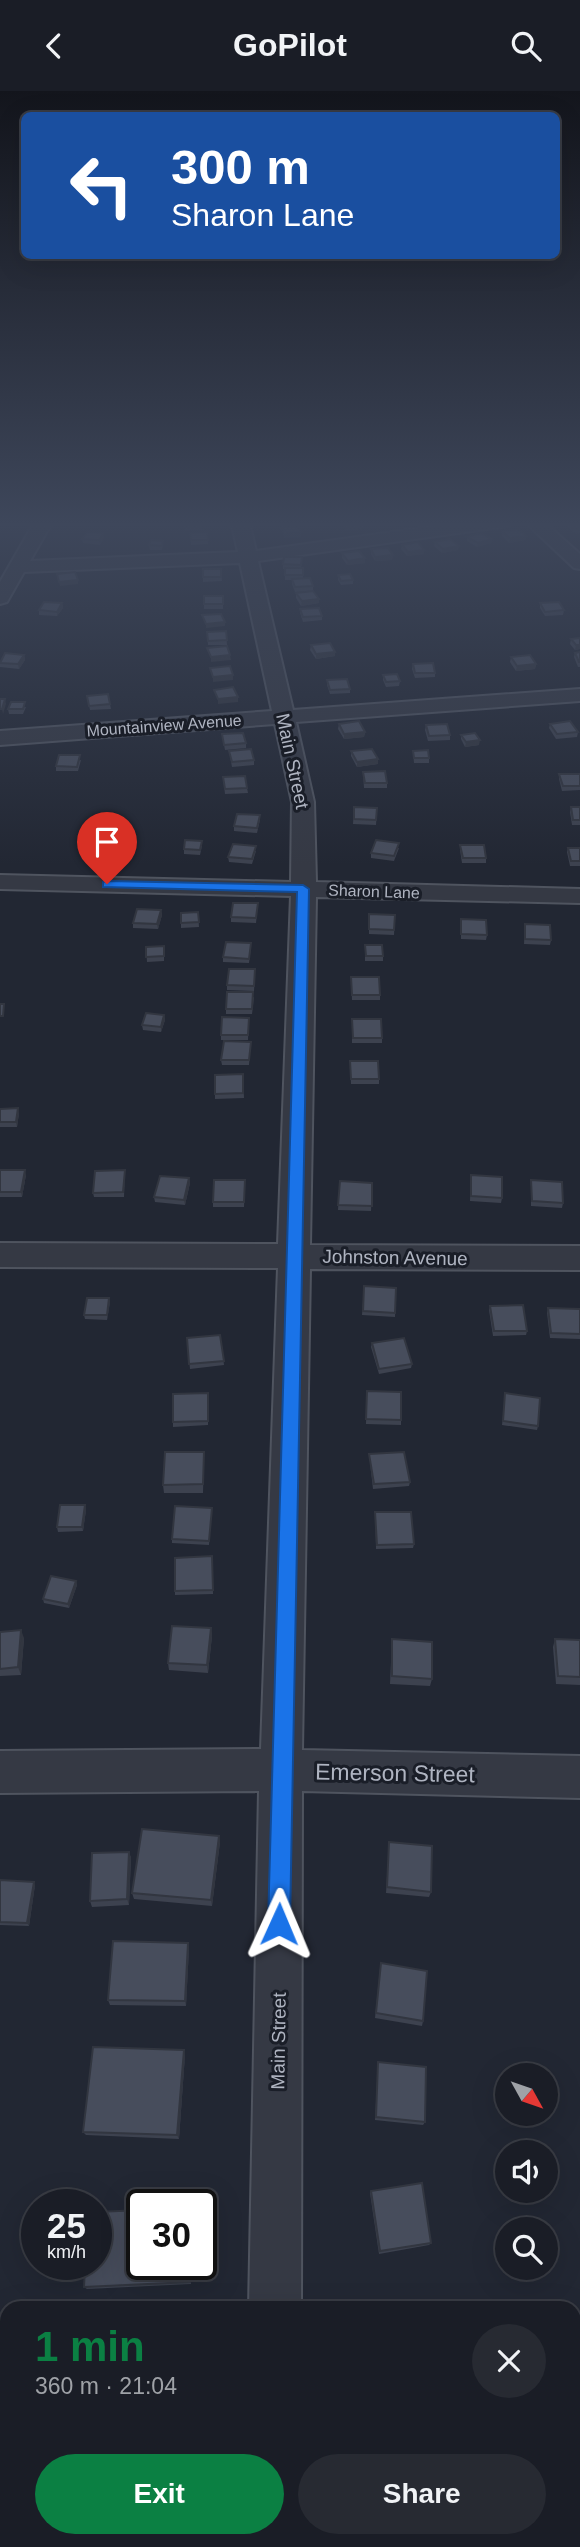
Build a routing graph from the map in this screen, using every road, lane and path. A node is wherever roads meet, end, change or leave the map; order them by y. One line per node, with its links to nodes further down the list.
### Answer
1 (266, 636): 3 (street, Main Street)
2 (580, 695): 3 (street, Mountainview Avenue)
3 (284, 716): 4 (street, Mountainview Avenue); 6 (street, Main Street)
4 (0, 738)
5 (0, 882): 6 (street, Sharon Lane)
6 (303, 889): 7 (street, Sharon Lane); 9 (street, Main Street)
7 (580, 896)
8 (0, 1255): 9 (street, Johnston Avenue)
9 (294, 1256): 10 (street, Johnston Avenue); 11 (street, Main Street)
10 (580, 1258)
11 (281, 1770): 12 (street, Emerson Street); 13 (street, Emerson Street); 14 (street, Main Street)
12 (0, 1772)
13 (580, 1777)
14 (275, 2301)

